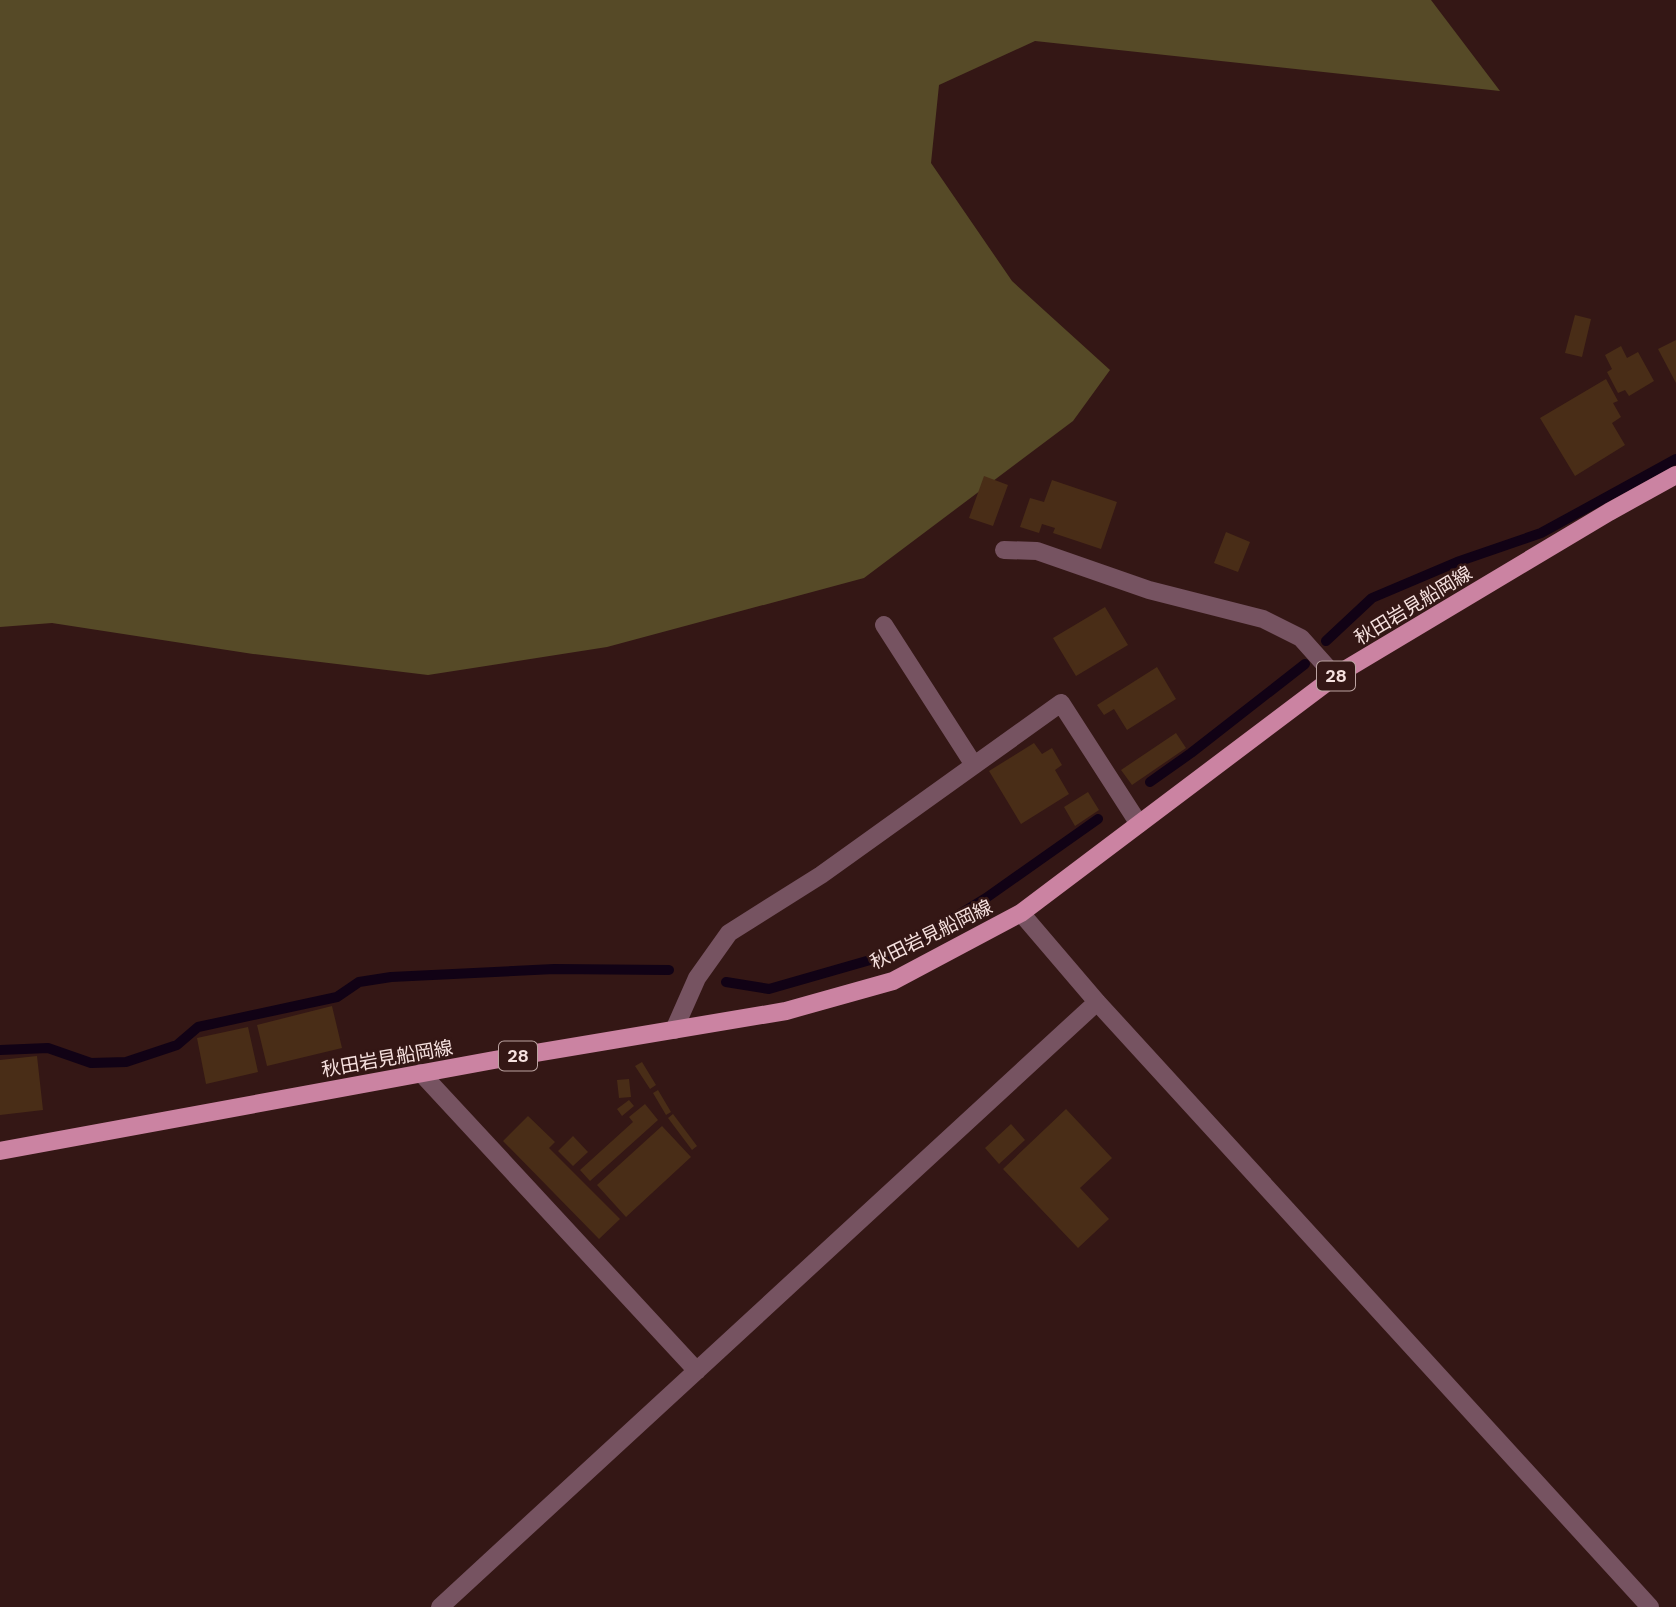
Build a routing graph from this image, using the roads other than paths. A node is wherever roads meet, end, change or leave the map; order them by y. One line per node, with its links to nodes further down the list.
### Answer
1 (1676, 475): 4 (main road, 秋田岩見船岡線 / 28)
2 (1004, 551): 4 (street)
3 (884, 625): 5 (street)
4 (1335, 676): 6 (main road, 秋田岩見船岡線 / 28)
5 (974, 765): 6 (street); 9 (street)
6 (1139, 824): 7 (main road, 秋田岩見船岡線 / 28)
7 (1021, 913): 8 (street); 9 (main road, 秋田岩見船岡線 / 28)
8 (1097, 1003): 12 (street); 14 (street)
9 (674, 1030): 10 (main road, 秋田岩見船岡線 / 28)
10 (421, 1073): 11 (main road, 秋田岩見船岡線 / 28); 12 (street)
11 (0, 1151)
12 (697, 1371): 13 (street)
13 (440, 1607)
14 (1650, 1607)

